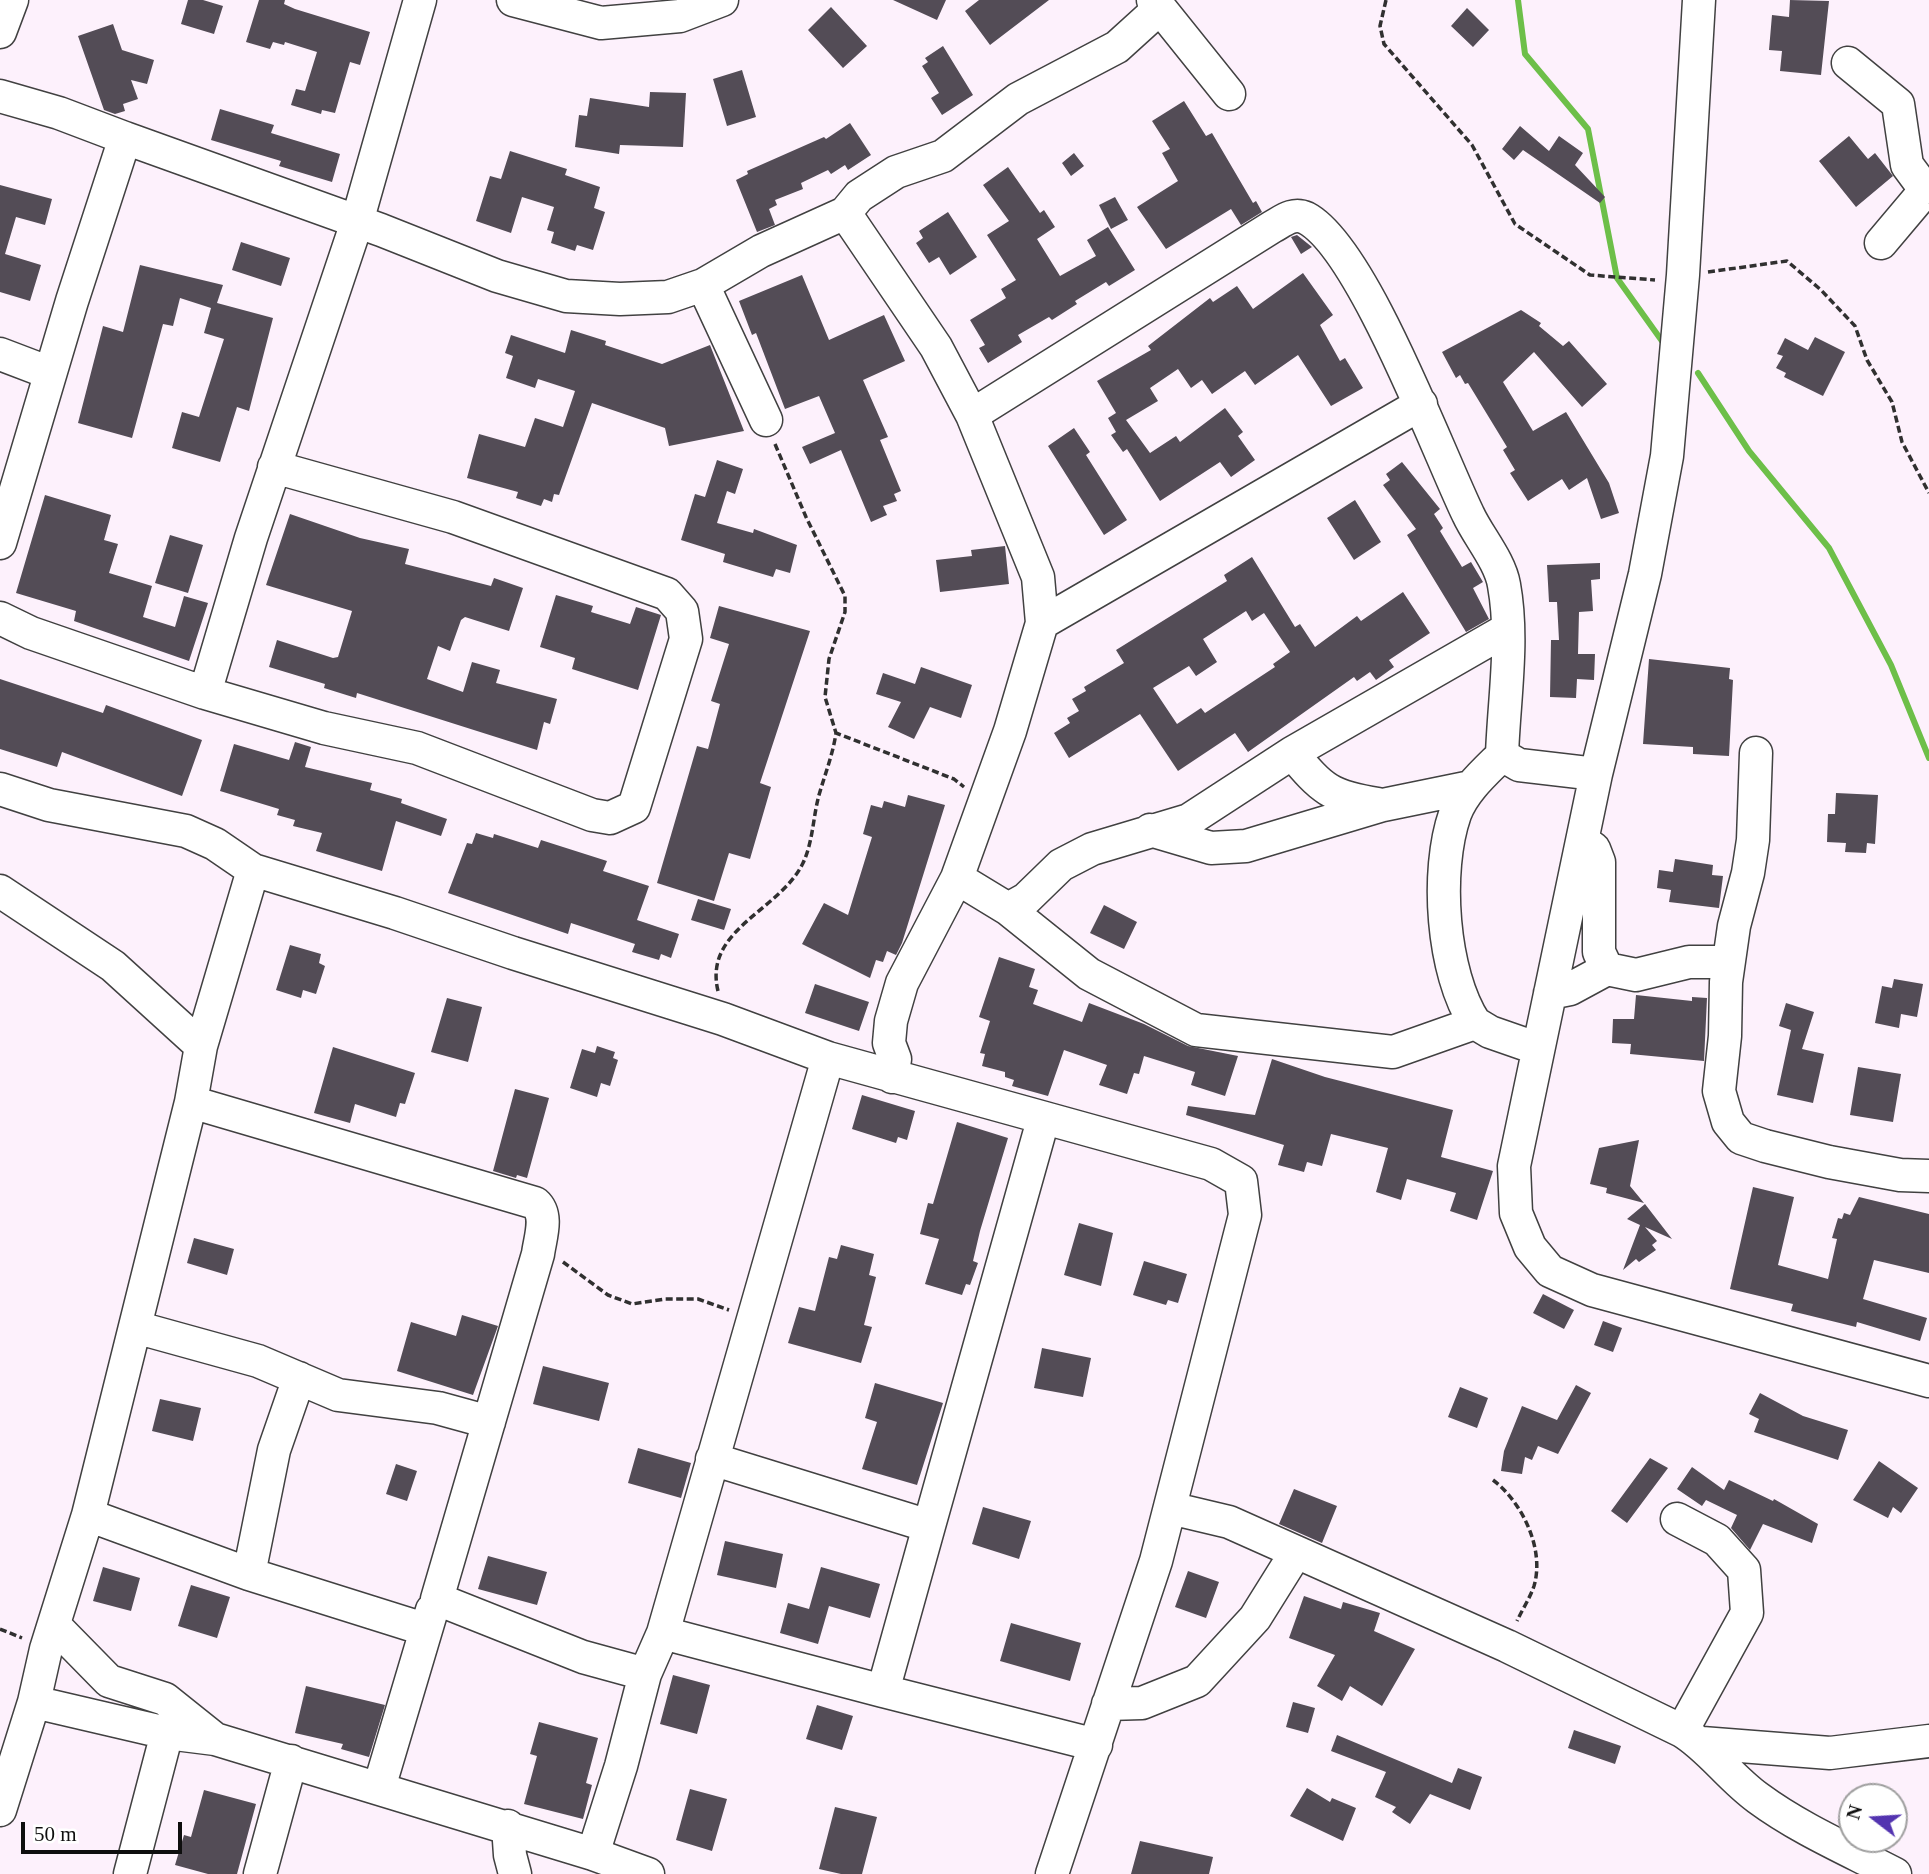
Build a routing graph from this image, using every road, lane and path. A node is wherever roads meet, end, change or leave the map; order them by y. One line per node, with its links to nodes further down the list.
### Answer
1 (12, 0): 8 (street)
2 (421, 0): 15 (street)
3 (513, 0): 4 (street)
4 (723, 0)
5 (1386, 0): 17 (path)
6 (1699, 0): 17 (street)
7 (1156, 4): 10 (street); 14 (street)
8 (0, 32)
9 (1847, 63): 13 (street)
10 (1229, 94)
11 (0, 96): 12 (street)
12 (125, 138): 15 (street); 20 (street)
13 (1927, 187): 16 (street)
14 (845, 213): 18 (street); 22 (street)
15 (357, 222): 18 (street); 24 (street)
16 (1881, 243)
17 (1684, 275): 25 (path); 35 (street)
18 (703, 285): 23 (street)
19 (0, 354): 20 (street)
20 (50, 373): 26 (street)
21 (1421, 404): 22 (street); 28 (street); 29 (street)
22 (972, 415): 28 (street)
23 (766, 420): 31 (path)
24 (274, 467): 30 (street); 30 (street)
25 (1929, 493)
26 (0, 543)
27 (0, 618): 30 (street)
28 (1042, 623): 38 (street)
29 (1508, 629): 32 (street); 34 (street)
30 (205, 693)
31 (836, 733): 38 (path); 49 (path)
32 (1292, 752): 39 (street); 40 (street)
33 (1756, 753): 46 (street)
34 (1502, 755): 35 (street); 36 (street)
35 (1596, 774): 41 (street)
36 (1471, 787): 39 (street); 50 (street)
37 (0, 789): 42 (street)
38 (983, 800): 43 (street)
39 (1383, 804): 40 (street)
40 (1150, 830): 45 (street)
41 (1583, 841): 47 (street); 48 (street)
42 (253, 870): 49 (street); 51 (street)
43 (957, 878): 45 (street); 54 (street)
44 (0, 891): 51 (street)
45 (1008, 909): 50 (street)
46 (1728, 962): 47 (street); 57 (street)
47 (1607, 969): 48 (street)
48 (1550, 993): 52 (street)
49 (723, 1018): 53 (street)
50 (1475, 1023): 52 (street)
51 (201, 1046): 55 (street)
52 (1536, 1048): 62 (street)
53 (828, 1058): 54 (street); 59 (street)
54 (892, 1077): 56 (street)
55 (191, 1102): 58 (street); 60 (street)
56 (1043, 1120): 66 (street); 69 (street)
57 (1929, 1176)
58 (538, 1254): 59 (path); 63 (street)
59 (754, 1319): 64 (street)
60 (135, 1326): 61 (street); 67 (street)
61 (299, 1378): 63 (street); 71 (street)
62 (1929, 1381)
63 (489, 1422): 72 (street)
64 (712, 1459): 69 (street); 75 (street)
65 (1493, 1480): 76 (path)
66 (1170, 1508): 70 (street); 80 (street)
67 (88, 1515): 71 (street); 73 (street)
68 (1676, 1519): 82 (street)
69 (929, 1526): 78 (street)
70 (1295, 1554): 76 (street); 80 (street)
71 (249, 1574): 74 (street)
72 (437, 1600): 74 (street); 77 (street)
73 (55, 1626): 79 (street); 83 (street)
74 (424, 1629): 87 (street)
75 (663, 1633): 77 (street); 78 (street)
76 (1507, 1646): 82 (street)
77 (645, 1674): 90 (street)
78 (883, 1691): 85 (street)
79 (34, 1702): 81 (street); 88 (street)
80 (1108, 1704): 85 (street)
81 (167, 1733): 83 (street); 91 (street)
82 (1692, 1737): 84 (street); 95 (street)
83 (215, 1738): 86 (street)
84 (1929, 1741)
85 (1096, 1745): 94 (street)
86 (291, 1761): 87 (street); 92 (street)
87 (379, 1788): 89 (street)
88 (0, 1810)
89 (508, 1826): 90 (street); 93 (street)
90 (620, 1867)
91 (130, 1874)
92 (260, 1874)
93 (515, 1874)
94 (1052, 1874)
95 (1895, 1874)

